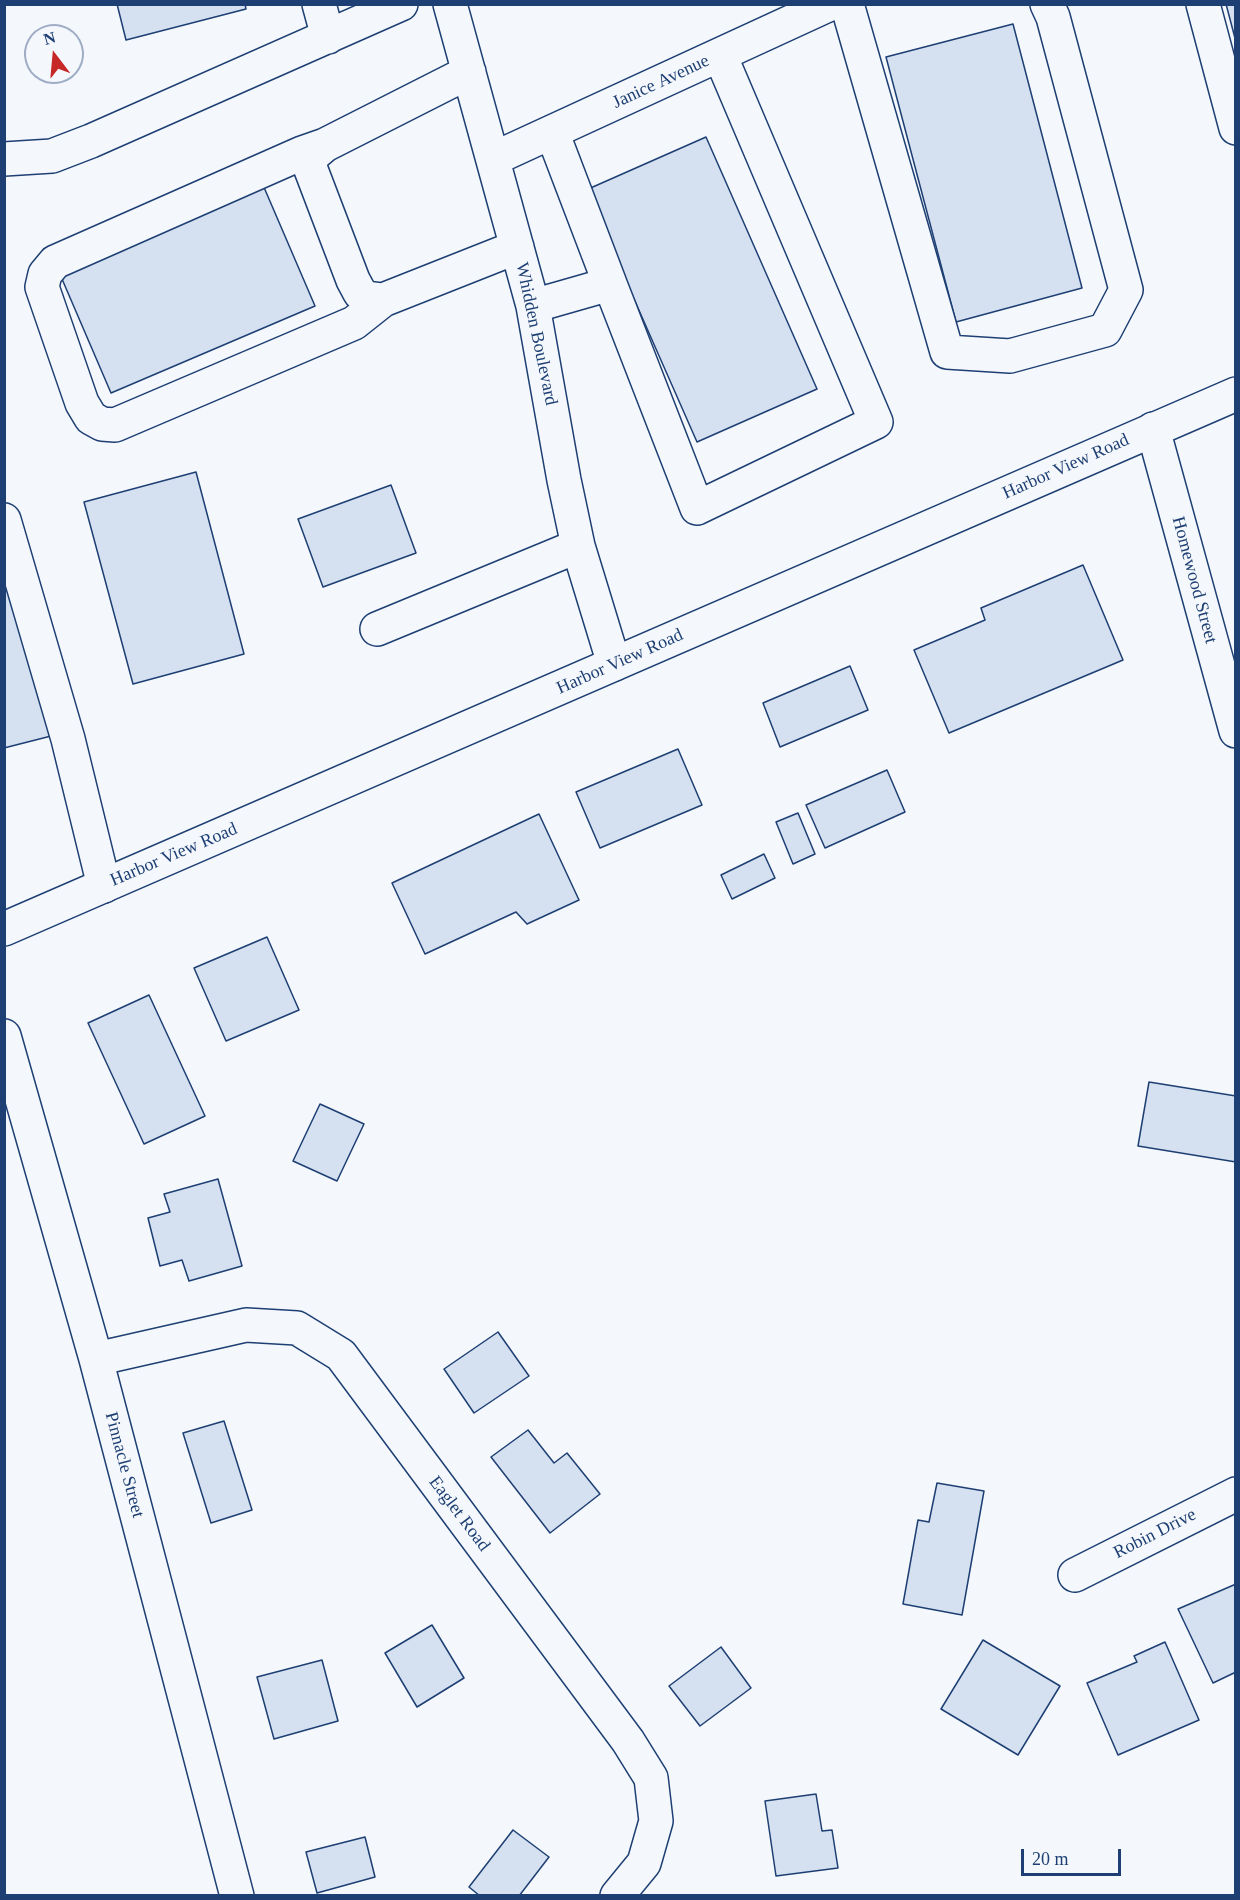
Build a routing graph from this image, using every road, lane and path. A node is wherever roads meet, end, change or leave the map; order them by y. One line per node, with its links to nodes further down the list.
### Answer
1 (319, 4): 8 (street)
2 (401, 4): 8 (street)
3 (830, 4): 9 (street, Janice Avenue)
4 (847, 4): 5 (street)
5 (1047, 4)
6 (1203, 4): 11 (street)
7 (455, 6): 10 (street, Whidden Boulevard)
8 (328, 37): 14 (street)
9 (720, 55): 12 (street, Janice Avenue); 17 (street)
10 (469, 72): 13 (street); 15 (street, Whidden Boulevard)
11 (1236, 128)
12 (552, 132): 15 (street, Janice Avenue); 17 (street)
13 (325, 145): 18 (street); 18 (street)
14 (4, 159)
15 (493, 159): 16 (street, Whidden Boulevard)
16 (517, 247): 18 (street); 19 (street, Whidden Boulevard)
17 (610, 284): 19 (street)
18 (383, 300)
19 (533, 306): 23 (street, Whidden Boulevard)
20 (1236, 394): 21 (street, Harbor View Road)
21 (1153, 429): 25 (street, Homewood Street); 26 (street, Harbor View Road)
22 (4, 520): 28 (street)
23 (578, 546): 24 (street); 26 (street, Whidden Boulevard)
24 (377, 629)
25 (1223, 637): 27 (street, Homewood Street)
26 (614, 664): 28 (street, Harbor View Road)
27 (1236, 731)
28 (104, 886): 29 (street, Harbor View Road)
29 (4, 928)
30 (4, 1036): 31 (street, Pinnacle Street)
31 (96, 1359): 34 (street, Pinnacle Street); 35 (street, Eaglet Road)
32 (1236, 1494): 33 (street, Robin Drive)
33 (1074, 1575)
34 (237, 1896)
35 (617, 1896)

